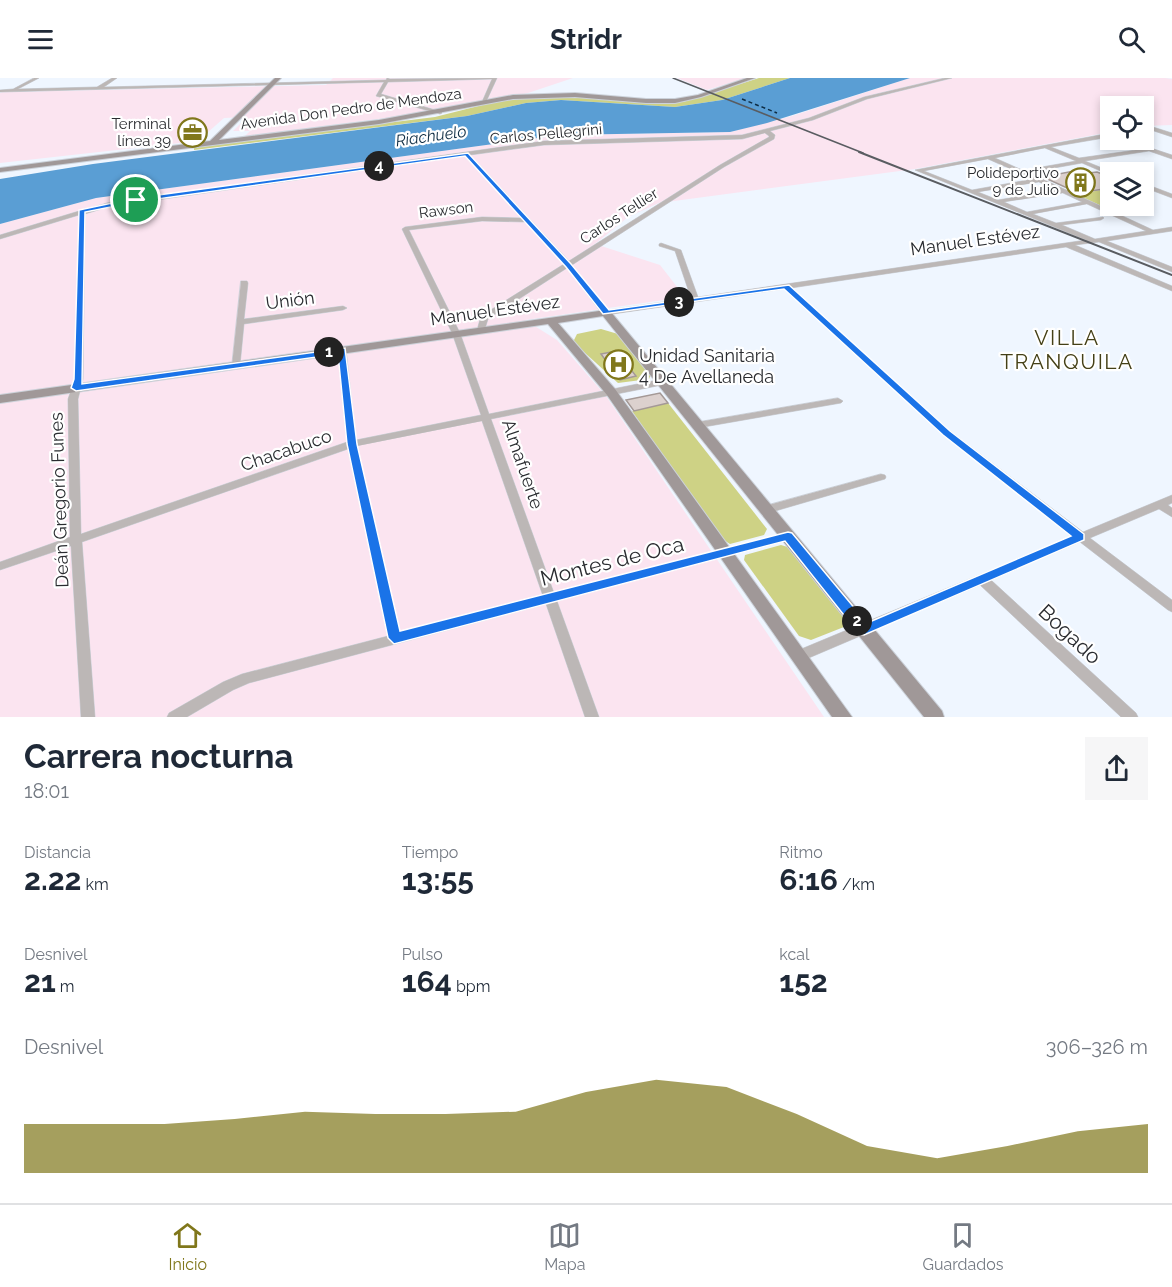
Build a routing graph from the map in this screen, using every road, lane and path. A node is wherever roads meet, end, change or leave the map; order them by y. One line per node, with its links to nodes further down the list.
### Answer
1 (37, 78): 12 (street)
2 (115, 78): 11 (street)
3 (186, 78): 10 (street)
4 (278, 78): 9 (main road)
5 (493, 78): 8 (street); 14 (street)
6 (752, 78): 14 (main road, Avenida Don Pedro de Mendoza)
7 (950, 78): 17 (street, Carlos Pellegrini)
8 (388, 80): 9 (street); 15 (street)
9 (272, 84): 10 (street); 20 (main road)
10 (175, 87): 11 (street)
11 (99, 88): 12 (street)
12 (13, 90): 13 (street)
13 (0, 91)
14 (484, 102): 15 (main road, Avenida Don Pedro de Mendoza)
15 (440, 112): 20 (main road, Avenida Don Pedro de Mendoza)
16 (1154, 129): 18 (street)
17 (766, 131): 24 (street, Carlos Pellegrini); 50 (street, Carlos Tellier)
18 (1172, 135)
19 (1100, 137): 21 (street)
20 (213, 142): 28 (main road, Avenida Don Pedro de Mendoza)
21 (1046, 147): 25 (street); 27 (street)
22 (1144, 150): 27 (street)
23 (1153, 150): 26 (street)
24 (466, 154): 38 (street, Carlos Pellegrini); 41 (street)
25 (989, 157): 30 (street); 33 (street)
26 (1172, 157)
27 (1080, 161): 29 (street); 30 (street)
28 (0, 168)
29 (1100, 169)
30 (1030, 176): 31 (street)
31 (1040, 180): 33 (street); 34 (street)
32 (1154, 189): 35 (street)
33 (970, 191): 36 (street)
34 (1064, 191): 36 (street); 37 (street)
35 (1172, 196)
36 (998, 202): 39 (street)
37 (1089, 202): 39 (street); 45 (street)
38 (82, 211): 46 (street, Carlos Pellegrini); 65 (street, Deán Gregorio Funes)
39 (1028, 213): 42 (street)
40 (1101, 218): 42 (street)
41 (526, 220): 43 (street, Rawson); 50 (street)
42 (1057, 225): 47 (street)
43 (405, 229): 61 (street, Almafuerte)
44 (1172, 229): 45 (street, Manuel Estévez)
45 (1154, 232): 47 (street, Manuel Estévez)
46 (0, 237)
47 (1097, 241): 49 (street, Manuel Estévez); 51 (street)
48 (661, 245): 55 (street)
49 (1068, 245): 53 (street, Manuel Estévez); 54 (street)
50 (569, 265): 57 (street); 60 (street, Carlos Tellier)
51 (1172, 270)
52 (244, 283): 59 (street)
53 (786, 287): 55 (street, Manuel Estévez); 78 (street)
54 (1172, 289)
55 (695, 300): 57 (street, Manuel Estévez)
56 (343, 308): 59 (street, Unión)
57 (606, 313): 58 (main road, Manuel Estévez); 64 (main road)
58 (550, 320): 60 (main road, Manuel Estévez); 66 (main road)
59 (241, 322): 63 (street)
60 (481, 330): 61 (main road, Manuel Estévez)
61 (456, 333): 62 (main road, Manuel Estévez); 69 (street, Almafuerte)
62 (342, 350): 63 (main road, Manuel Estévez); 71 (street)
63 (236, 365): 65 (main road, Manuel Estévez)
64 (662, 382): 66 (street, Chacabuco); 70 (main road)
65 (76, 388): 67 (main road, Manuel Estévez); 79 (street, Deán Gregorio Funes)
66 (611, 392): 69 (street, Chacabuco); 80 (main road)
67 (0, 399)
68 (838, 401): 70 (street)
69 (488, 416): 71 (street, Chacabuco); 83 (street, Almafuerte)
70 (698, 425): 75 (main road)
71 (352, 444): 79 (street, Chacabuco); 86 (street)
72 (881, 477): 75 (street)
73 (1172, 499): 74 (street)
74 (1160, 504): 76 (street); 78 (street)
75 (765, 510): 77 (main road)
76 (1172, 513)
77 (788, 536): 80 (street, Montes de Oca); 85 (main road)
78 (1080, 537): 82 (street); 84 (street)
79 (76, 538): 81 (street, Chacabuco); 88 (street, Deán Gregorio Funes)
80 (726, 553): 83 (street, Montes de Oca); 87 (main road)
81 (0, 566)
82 (983, 580): 85 (street); 93 (street, Bogado)
83 (550, 596): 86 (street, Montes de Oca); 90 (street, Almafuerte)
84 (1172, 607)
85 (864, 630): 87 (street); 92 (main road)
86 (394, 638): 89 (street, Montes de Oca)
87 (800, 656): 91 (main road)
88 (88, 717)
89 (174, 717)
90 (592, 717)
91 (843, 717)
92 (935, 717)
93 (1131, 717)

